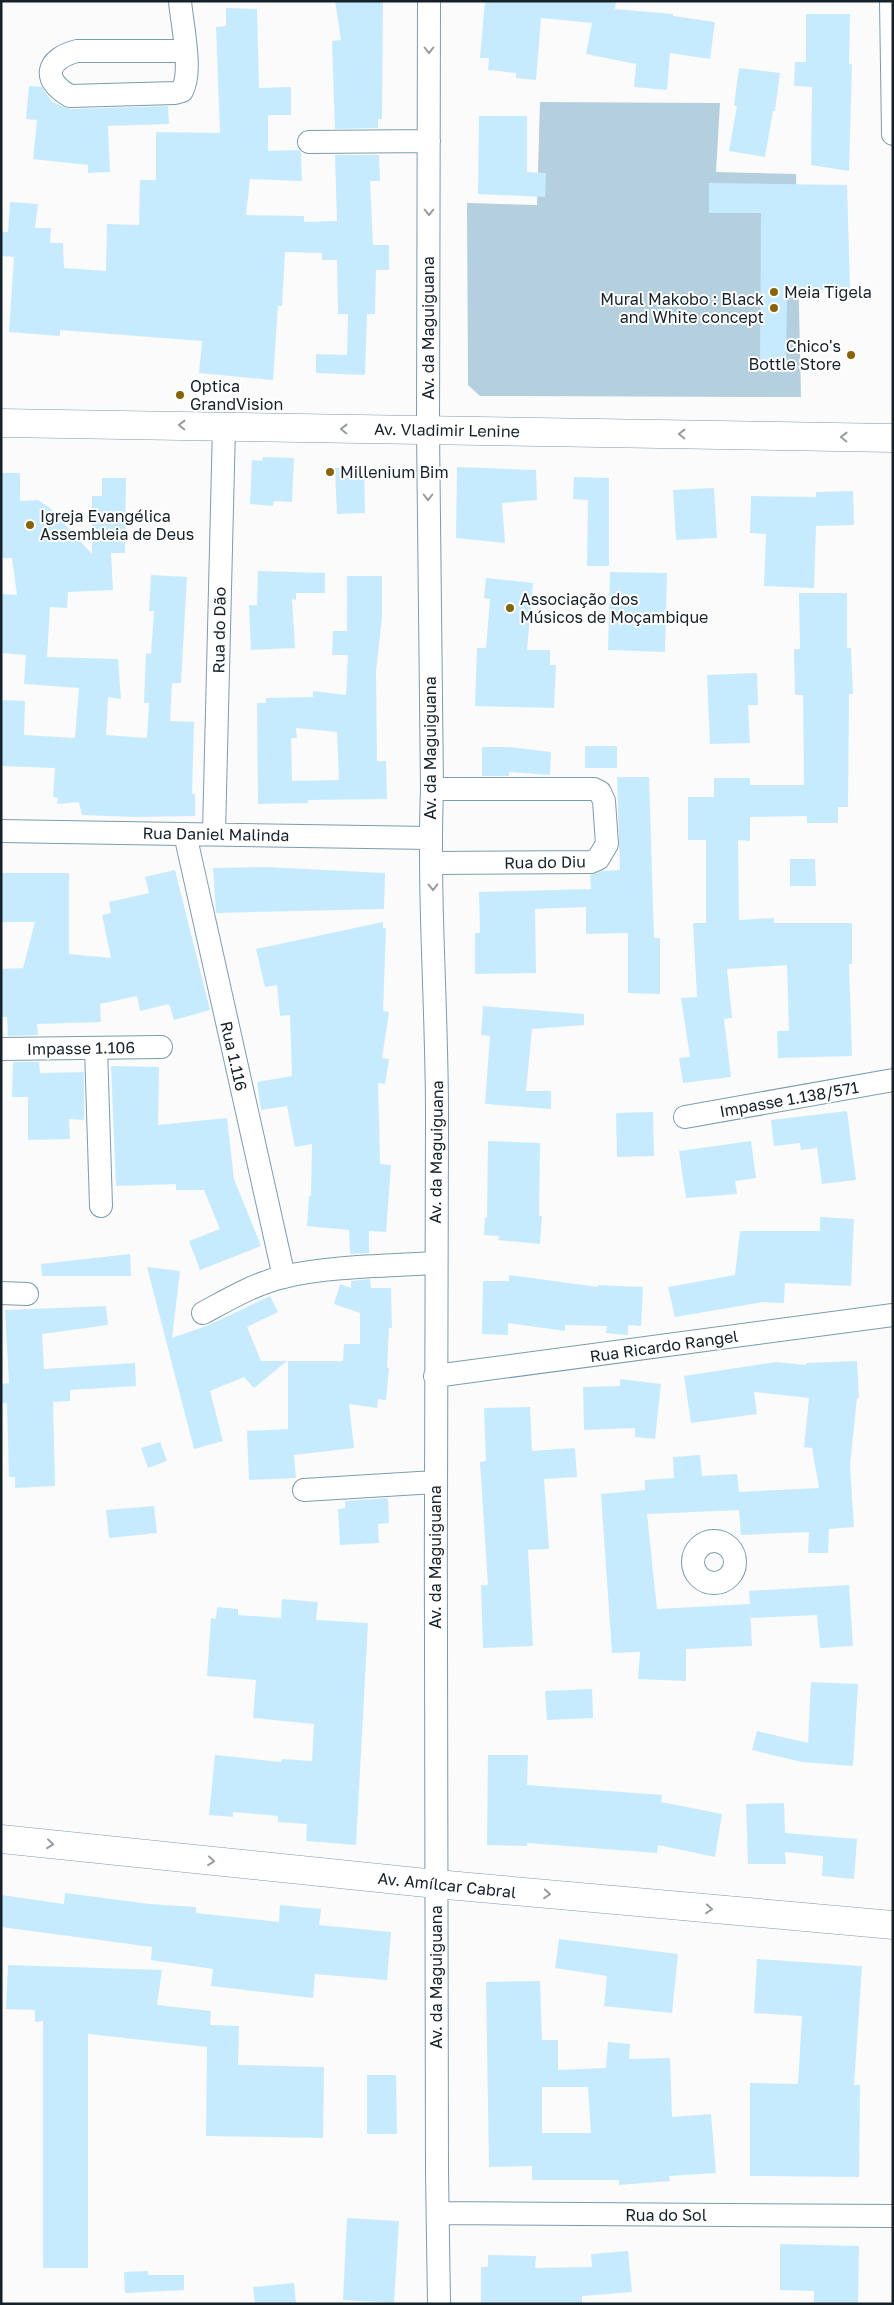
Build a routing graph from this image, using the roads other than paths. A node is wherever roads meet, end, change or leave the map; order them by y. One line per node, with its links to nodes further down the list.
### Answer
1 (180, 1): 4 (street)
2 (429, 1): 6 (street, Av. da Maguiguana, one-way to 6)
3 (892, 9): 5 (street)
4 (185, 51): 4 (street)
5 (893, 134)
6 (429, 141): 7 (street); 10 (street, Av. da Maguiguana, one-way to 10)
7 (309, 142)
8 (1, 423): 9 (main road, Av. Vladimir Lenine, one-way to 8)
9 (224, 426): 10 (main road, Av. Vladimir Lenine, one-way to 9); 14 (street, Rua do Dão)
10 (428, 430): 11 (main road, Av. Vladimir Lenine, one-way to 10); 12 (street, Av. da Maguiguana, one-way to 12)
11 (893, 438)
12 (432, 789): 16 (street, Av. da Maguiguana); 17 (street, Rua do Diu)
13 (1, 831): 15 (street, Rua Daniel Malinda)
14 (214, 833): 15 (street, Rua Daniel Malinda); 16 (street, Rua Daniel Malinda)
15 (186, 834): 25 (street, Rua 1.116)
16 (430, 838): 17 (street, Av. da Maguiguana)
17 (432, 863): 24 (street, Av. da Maguiguana, one-way to 24)
18 (161, 1047): 19 (street, Impasse 1.106)
19 (96, 1048): 20 (street, Impasse 1.106); 23 (street)
20 (1, 1049)
21 (893, 1080): 22 (street, Impasse 1.138/571)
22 (685, 1117)
23 (101, 1206)
24 (435, 1262): 25 (street); 30 (street, Av. da Maguiguana)
25 (284, 1277): 28 (street)
26 (1, 1293): 27 (street)
27 (27, 1294)
28 (203, 1313)
29 (893, 1315): 30 (street, Rua Ricardo Rangel)
30 (435, 1376): 31 (street, Av. da Maguiguana)
31 (435, 1482): 32 (street); 34 (street, Av. da Maguiguana)
32 (304, 1490)
33 (1, 1839): 34 (main road, Av. Amílcar Cabral, one-way to 34)
34 (436, 1884): 35 (main road, Av. Amílcar Cabral, one-way to 35); 36 (street, Av. da Maguiguana)
35 (893, 1925)
36 (438, 2213): 37 (street, Rua do Sol); 38 (street, Av. da Maguiguana)
37 (893, 2216)
38 (439, 2304)

